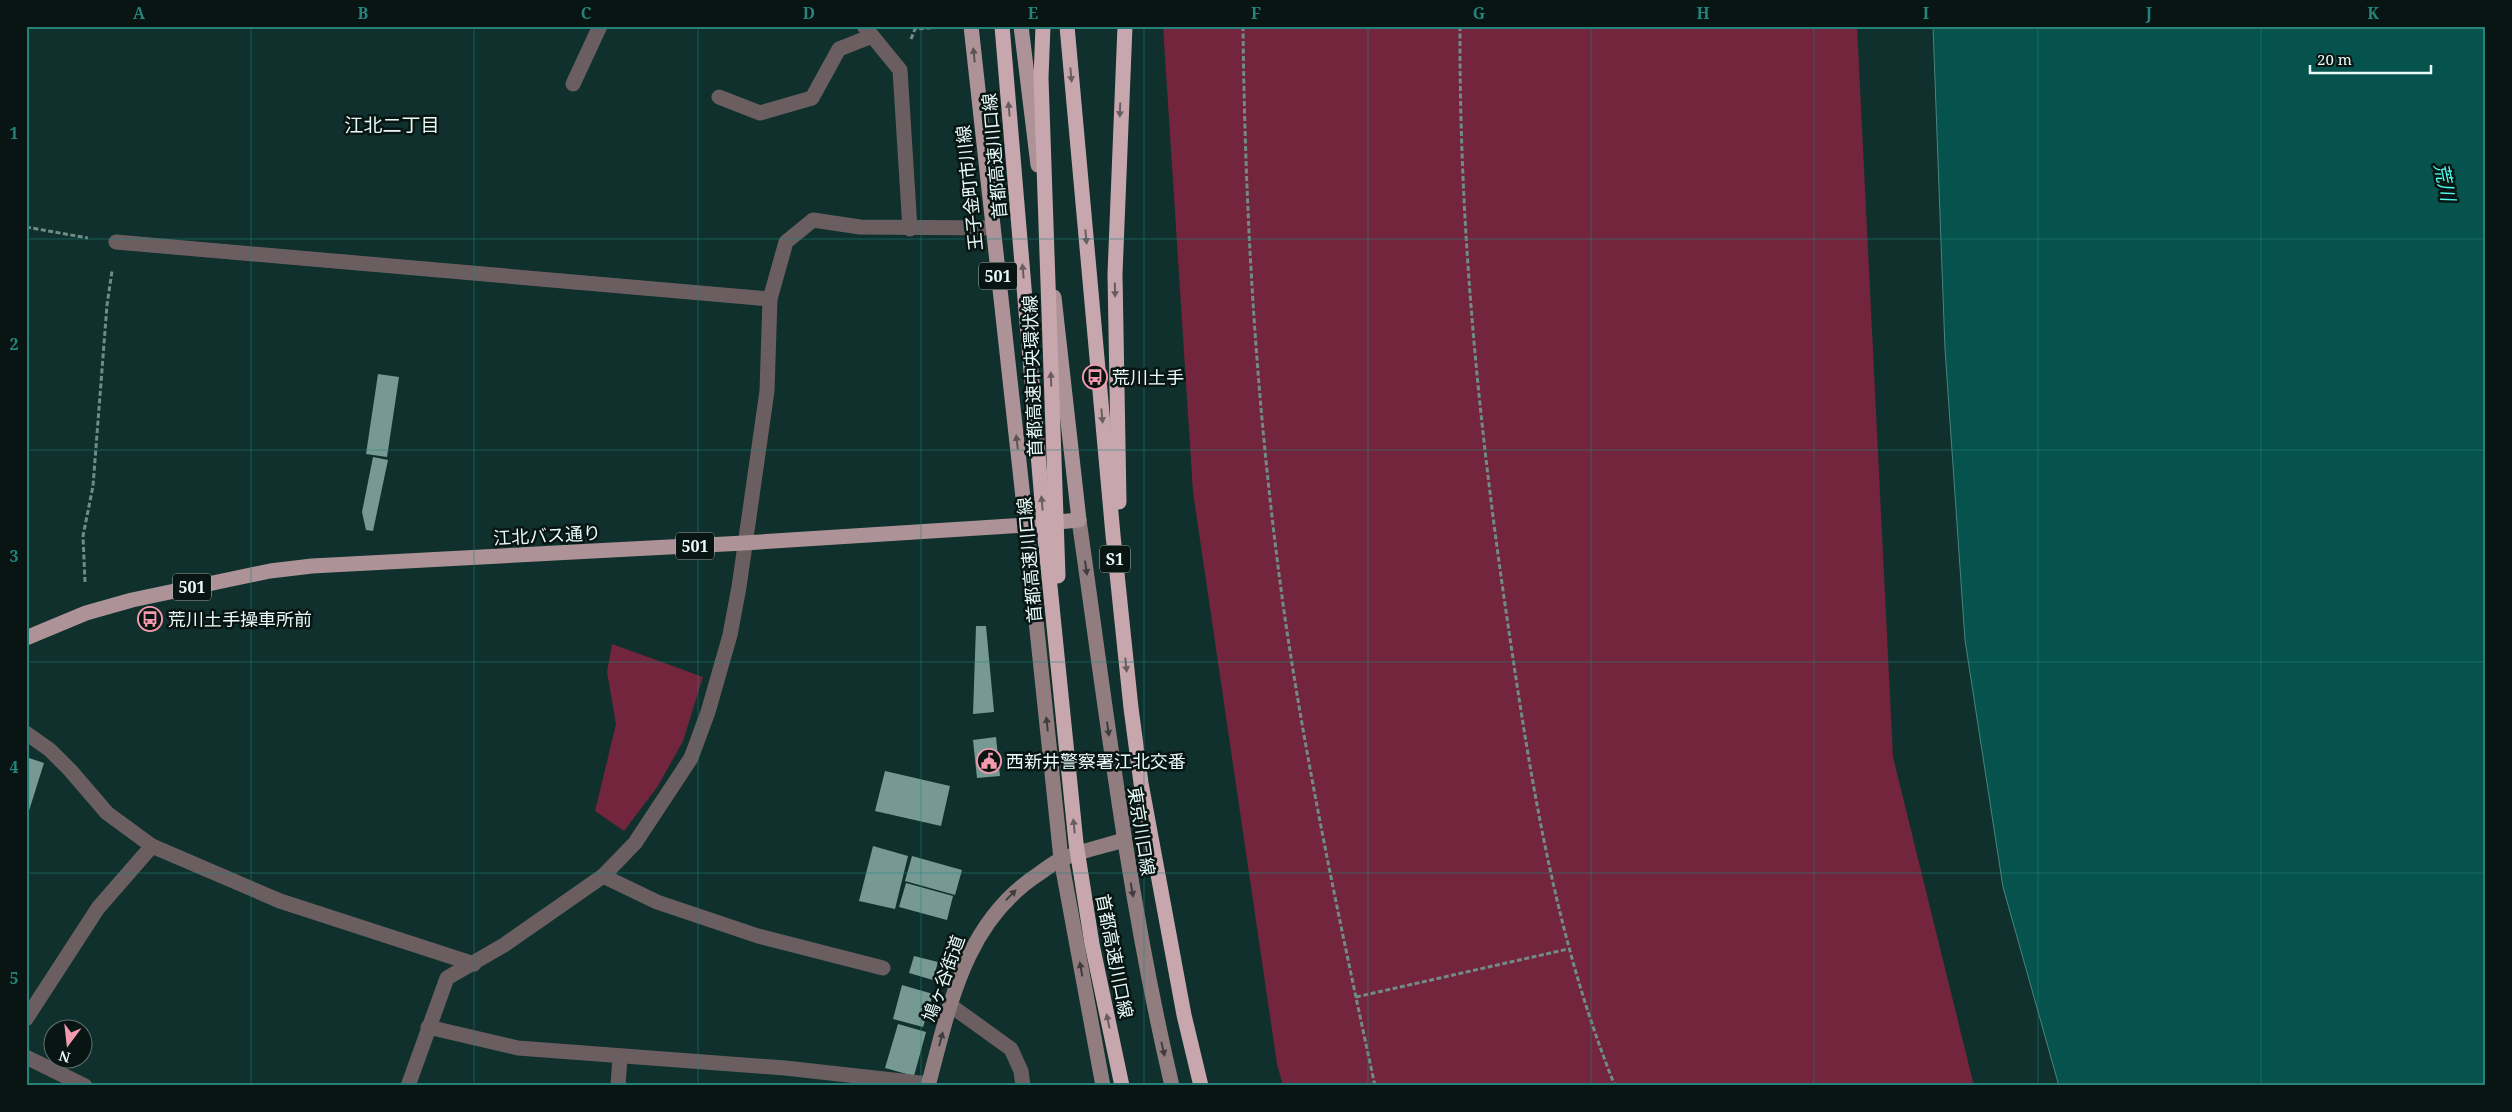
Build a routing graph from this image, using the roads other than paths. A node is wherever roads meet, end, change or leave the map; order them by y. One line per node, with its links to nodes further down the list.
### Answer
1 (600, 26): 9 (street)
2 (971, 26): 12 (main road, 王子金町市川線 / 501, one-way to 2)
3 (1002, 26): 20 (highway, 首都高速川口線, one-way to 3, bridge)
4 (1021, 26): 15 (main road)
5 (1042, 26): 20 (highway, 首都高速中央環状線, one-way to 5, bridge)
6 (1067, 26): 18 (highway, S1, one-way to 18)
7 (1124, 26): 18 (highway, S1, one-way to 18)
8 (868, 31): 10 (street); 11 (street)
9 (573, 84)
10 (719, 97)
11 (910, 228): 12 (street); 14 (street)
12 (992, 228): 16 (main road, 王子金町市川線 / 501, one-way to 12)
13 (116, 242): 14 (street)
14 (770, 299): 17 (street)
15 (1079, 520): 16 (main road, 江北バス通り / 501); 22 (main road, 東京川口線, one-way to 22)
16 (1026, 525): 17 (main road, 江北バス通り / 501); 24 (main road, one-way to 16)
17 (744, 543): 19 (main road, 江北バス通り / 501); 25 (street)
18 (1123, 633): 41 (highway, S1, one-way to 41)
19 (26, 638)
20 (1063, 725): 39 (highway, 首都高速川口線, one-way to 20, bridge)
21 (26, 733): 23 (street)
22 (1124, 840): 24 (main road, 鳩ヶ谷街道); 40 (main road, 東京川口線, one-way to 40)
23 (152, 846): 26 (street); 29 (street)
24 (1061, 859): 28 (main road, 鳩ヶ谷街道, one-way to 24); 38 (main road, one-way to 24)
25 (603, 876): 26 (street); 27 (street)
26 (474, 964): 30 (street)
27 (883, 968)
28 (950, 1006): 33 (main road, 鳩ヶ谷街道, one-way to 28); 37 (street)
29 (26, 1019)
30 (428, 1027): 32 (street); 35 (street)
31 (26, 1057): 34 (street)
32 (620, 1057): 33 (street); 36 (street)
33 (928, 1085)
34 (85, 1086)
35 (408, 1086)
36 (618, 1086)
37 (1024, 1086)
38 (1104, 1086)
39 (1122, 1086)
40 (1172, 1086)
41 (1201, 1086)

